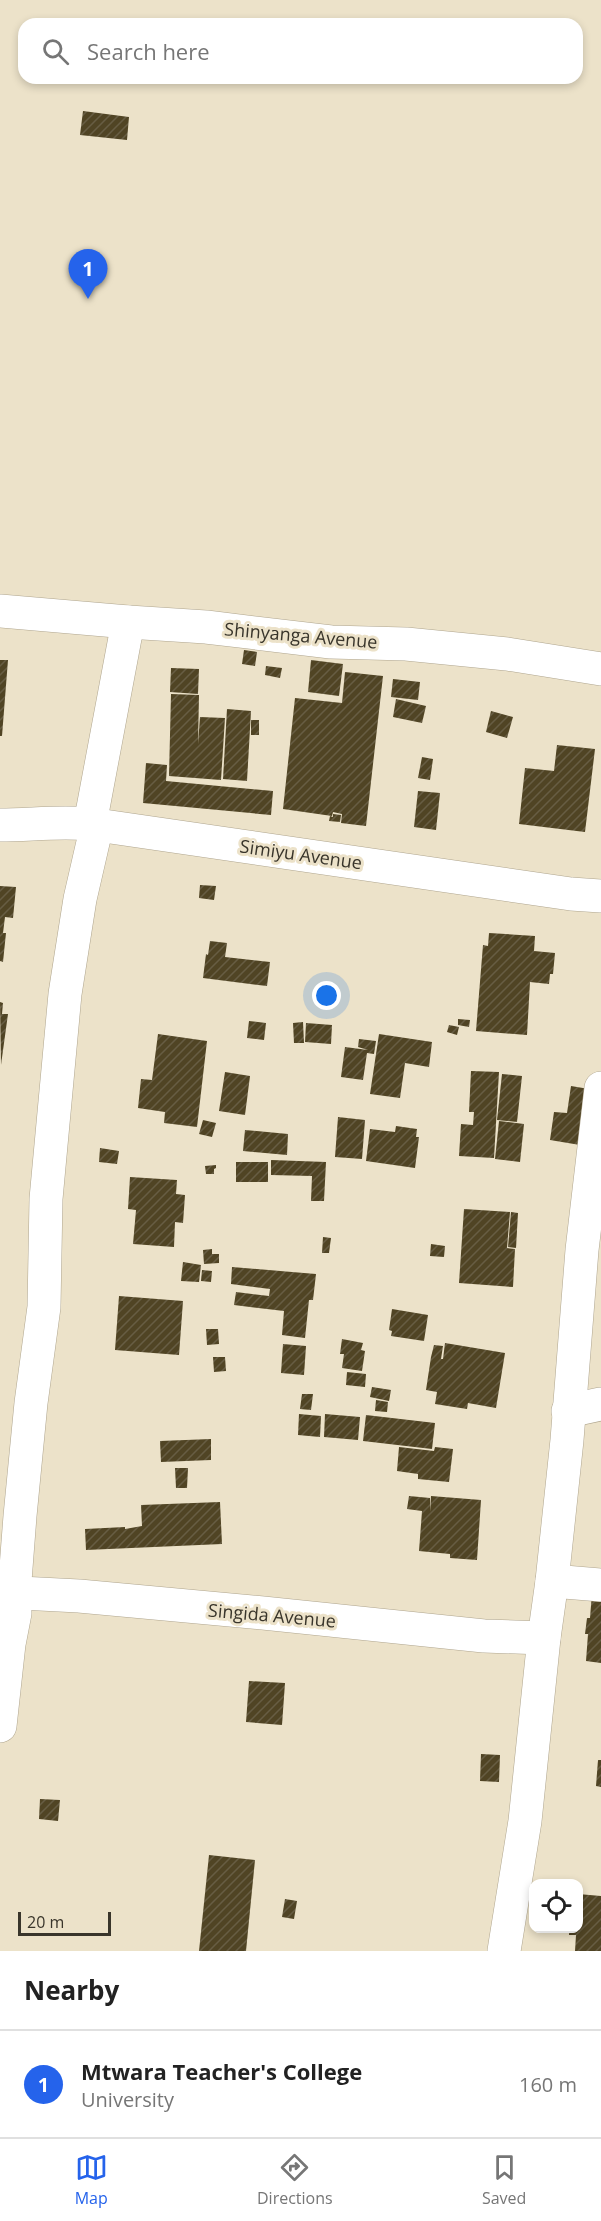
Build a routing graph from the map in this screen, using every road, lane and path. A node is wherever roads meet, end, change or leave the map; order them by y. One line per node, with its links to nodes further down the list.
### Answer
1 (0, 611): 2 (street, Shinyanga Avenue)
2 (128, 622): 3 (street, Shinyanga Avenue); 4 (street)
3 (601, 669)
4 (93, 824): 5 (street, Simiyu Avenue); 6 (street, Simiyu Avenue); 12 (street)
5 (0, 825)
6 (601, 896)
7 (601, 1088): 9 (street)
8 (601, 1404): 9 (street)
9 (568, 1411): 10 (street)
10 (552, 1581): 11 (street); 13 (street)
11 (601, 1585)
12 (7, 1593): 13 (street, Singida Avenue); 14 (street)
13 (544, 1638): 15 (street)
14 (0, 1726)
15 (504, 1951)

